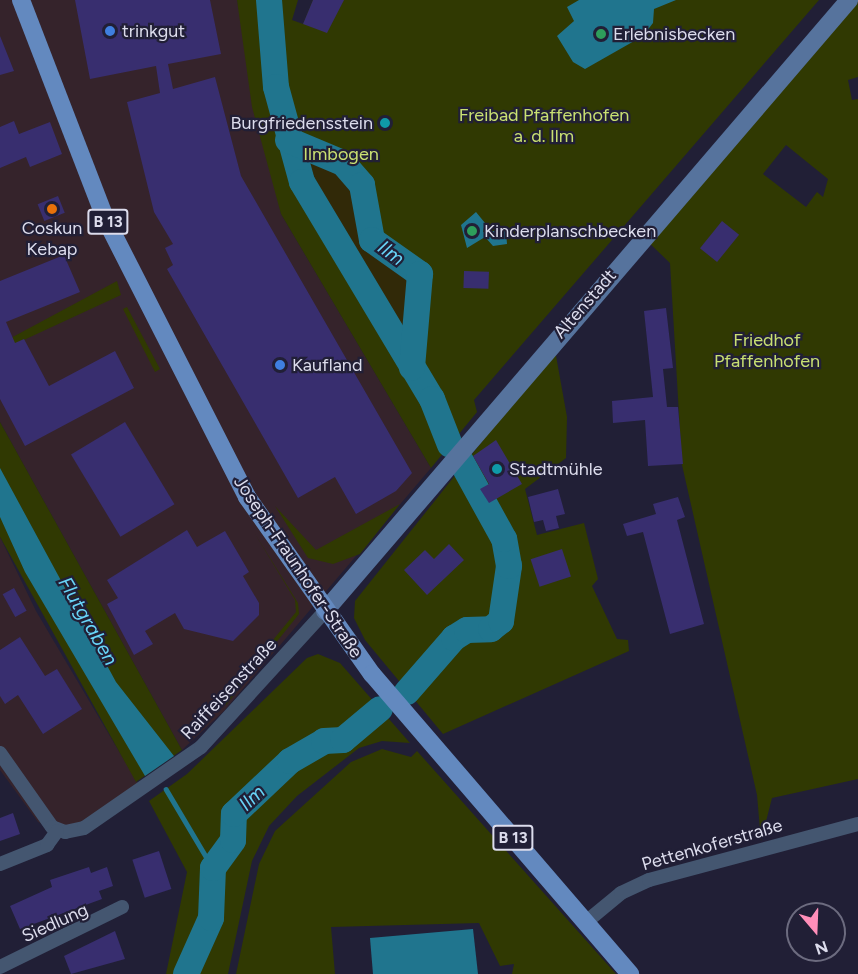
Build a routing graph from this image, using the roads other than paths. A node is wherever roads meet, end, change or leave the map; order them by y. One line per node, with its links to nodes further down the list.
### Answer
1 (21, 0): 3 (main road, Joseph-Fraunhofer-Straße / B 13)
2 (849, 0): 3 (street, Altenstadt)
3 (326, 611): 6 (street, Raiffeisenstraße); 9 (main road, Joseph-Fraunhofer-Straße / B 13)
4 (0, 753): 6 (street)
5 (858, 824): 9 (street, Pettenkoferstraße)
6 (57, 831): 7 (street)
7 (0, 864)
8 (122, 907): 10 (street, Siedlung)
9 (586, 922): 11 (main road, Joseph-Fraunhofer-Straße / B 13)
10 (0, 967)
11 (630, 974)

